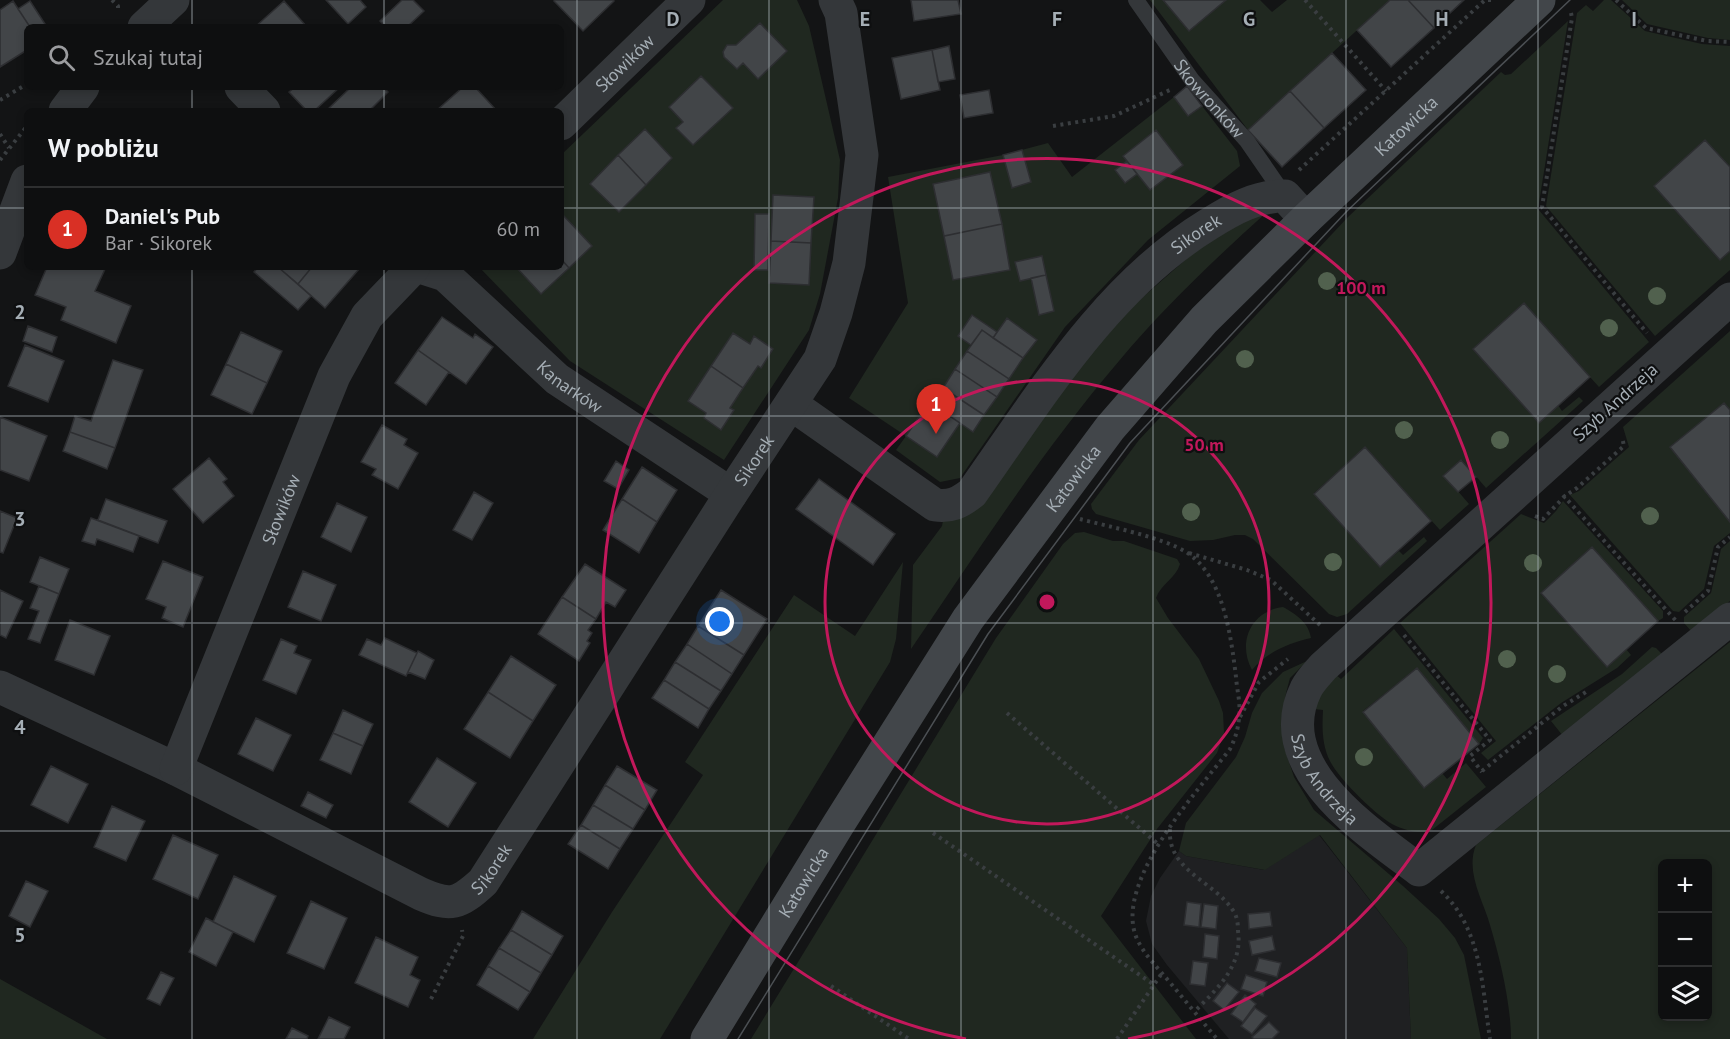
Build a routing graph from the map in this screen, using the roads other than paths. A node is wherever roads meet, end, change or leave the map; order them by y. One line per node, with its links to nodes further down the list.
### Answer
1 (689, 0): 9 (street, Słowików)
2 (835, 0): 16 (street, Sikorek)
3 (1137, 0): 11 (lane, Skowronków)
4 (1539, 0): 11 (street, Katowicka)
5 (81, 90): 7 (street)
6 (244, 90): 8 (street)
7 (67, 108)
8 (261, 108)
9 (564, 121)
10 (24, 189): 12 (street)
11 (1290, 200): 16 (street, Sikorek); 21 (street, Katowicka)
12 (0, 253)
13 (411, 270): 20 (street, Słowików)
14 (429, 270): 17 (street, Kanarków)
15 (1730, 299): 18 (street, Szyb Andrzeja)
16 (791, 405): 17 (street, Sikorek)
17 (731, 494): 20 (street, Sikorek)
18 (1730, 618)
19 (0, 687): 20 (street, Sikorek)
20 (176, 769)
21 (707, 1039)

